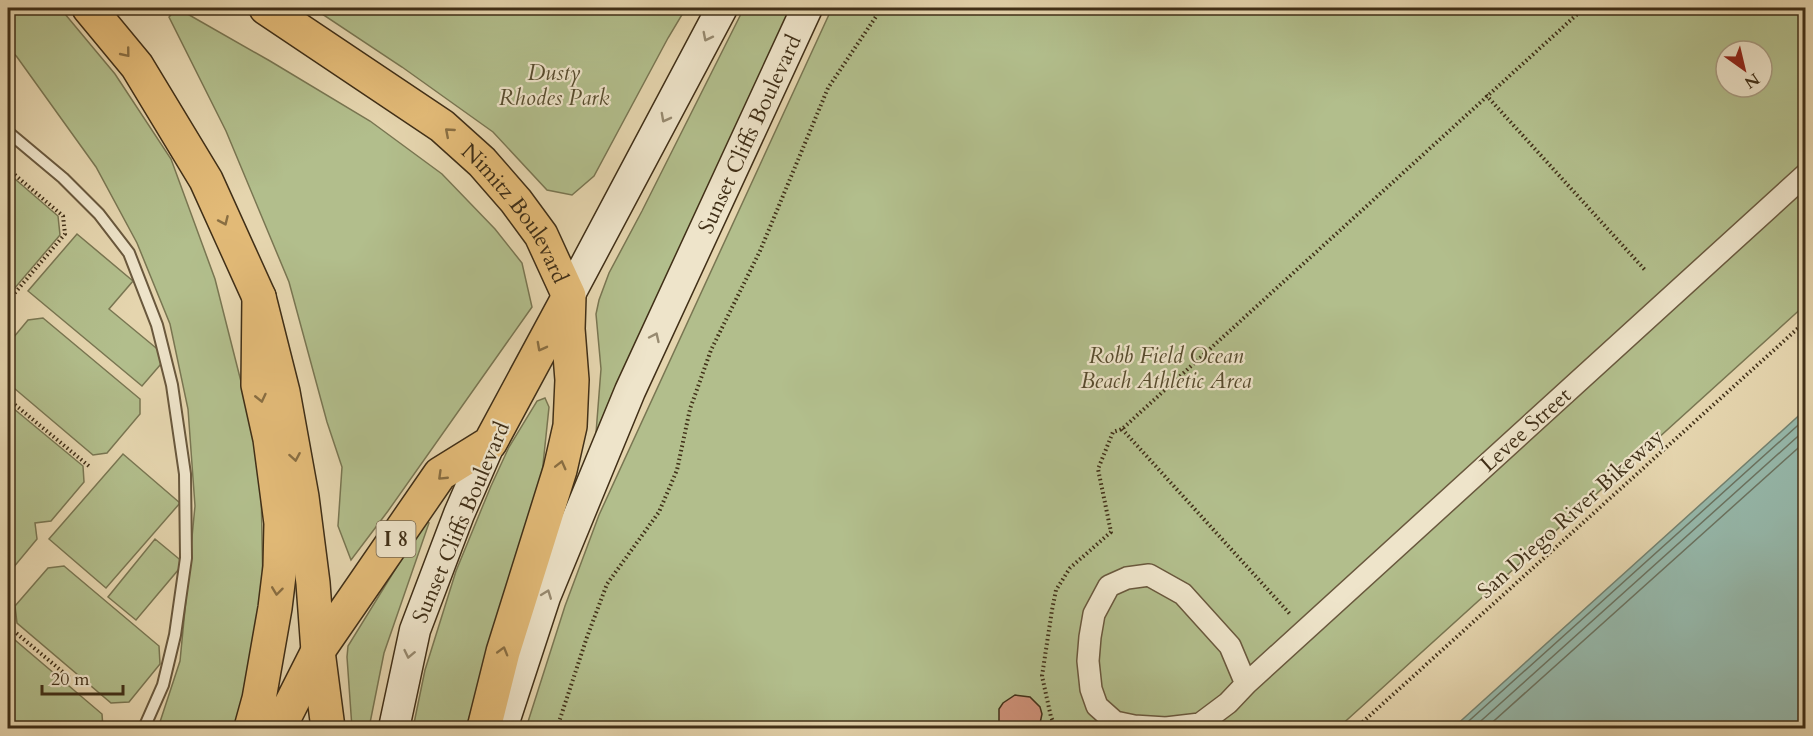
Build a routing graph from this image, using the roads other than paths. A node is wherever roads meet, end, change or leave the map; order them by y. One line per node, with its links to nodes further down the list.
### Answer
1 (89, 8): 8 (main road, one-way to 8)
2 (266, 8): 7 (main road, Nimitz Boulevard, one-way to 2)
3 (722, 8): 7 (main road, Sunset Cliffs Boulevard, one-way to 7)
4 (807, 8): 18 (main road, Sunset Cliffs Boulevard, one-way to 4)
5 (8, 132): 12 (lane)
6 (1806, 174): 11 (street, Levee Street)
7 (569, 296): 9 (main road, Sunset Cliffs Boulevard, one-way to 9); 17 (main road, Nimitz Boulevard, one-way to 7)
8 (258, 297): 10 (main road, one-way to 10); 13 (main road, one-way to 13)
9 (490, 443): 10 (main road, I 8, one-way to 10); 16 (main road, Sunset Cliffs Boulevard, one-way to 16)
10 (318, 651): 14 (main road, I 8); 15 (main road)
11 (1245, 684): 11 (street, Levee Street)
12 (144, 729)
13 (251, 729)
14 (279, 729)
15 (328, 729)
16 (394, 729)
17 (484, 729)
18 (502, 729)

